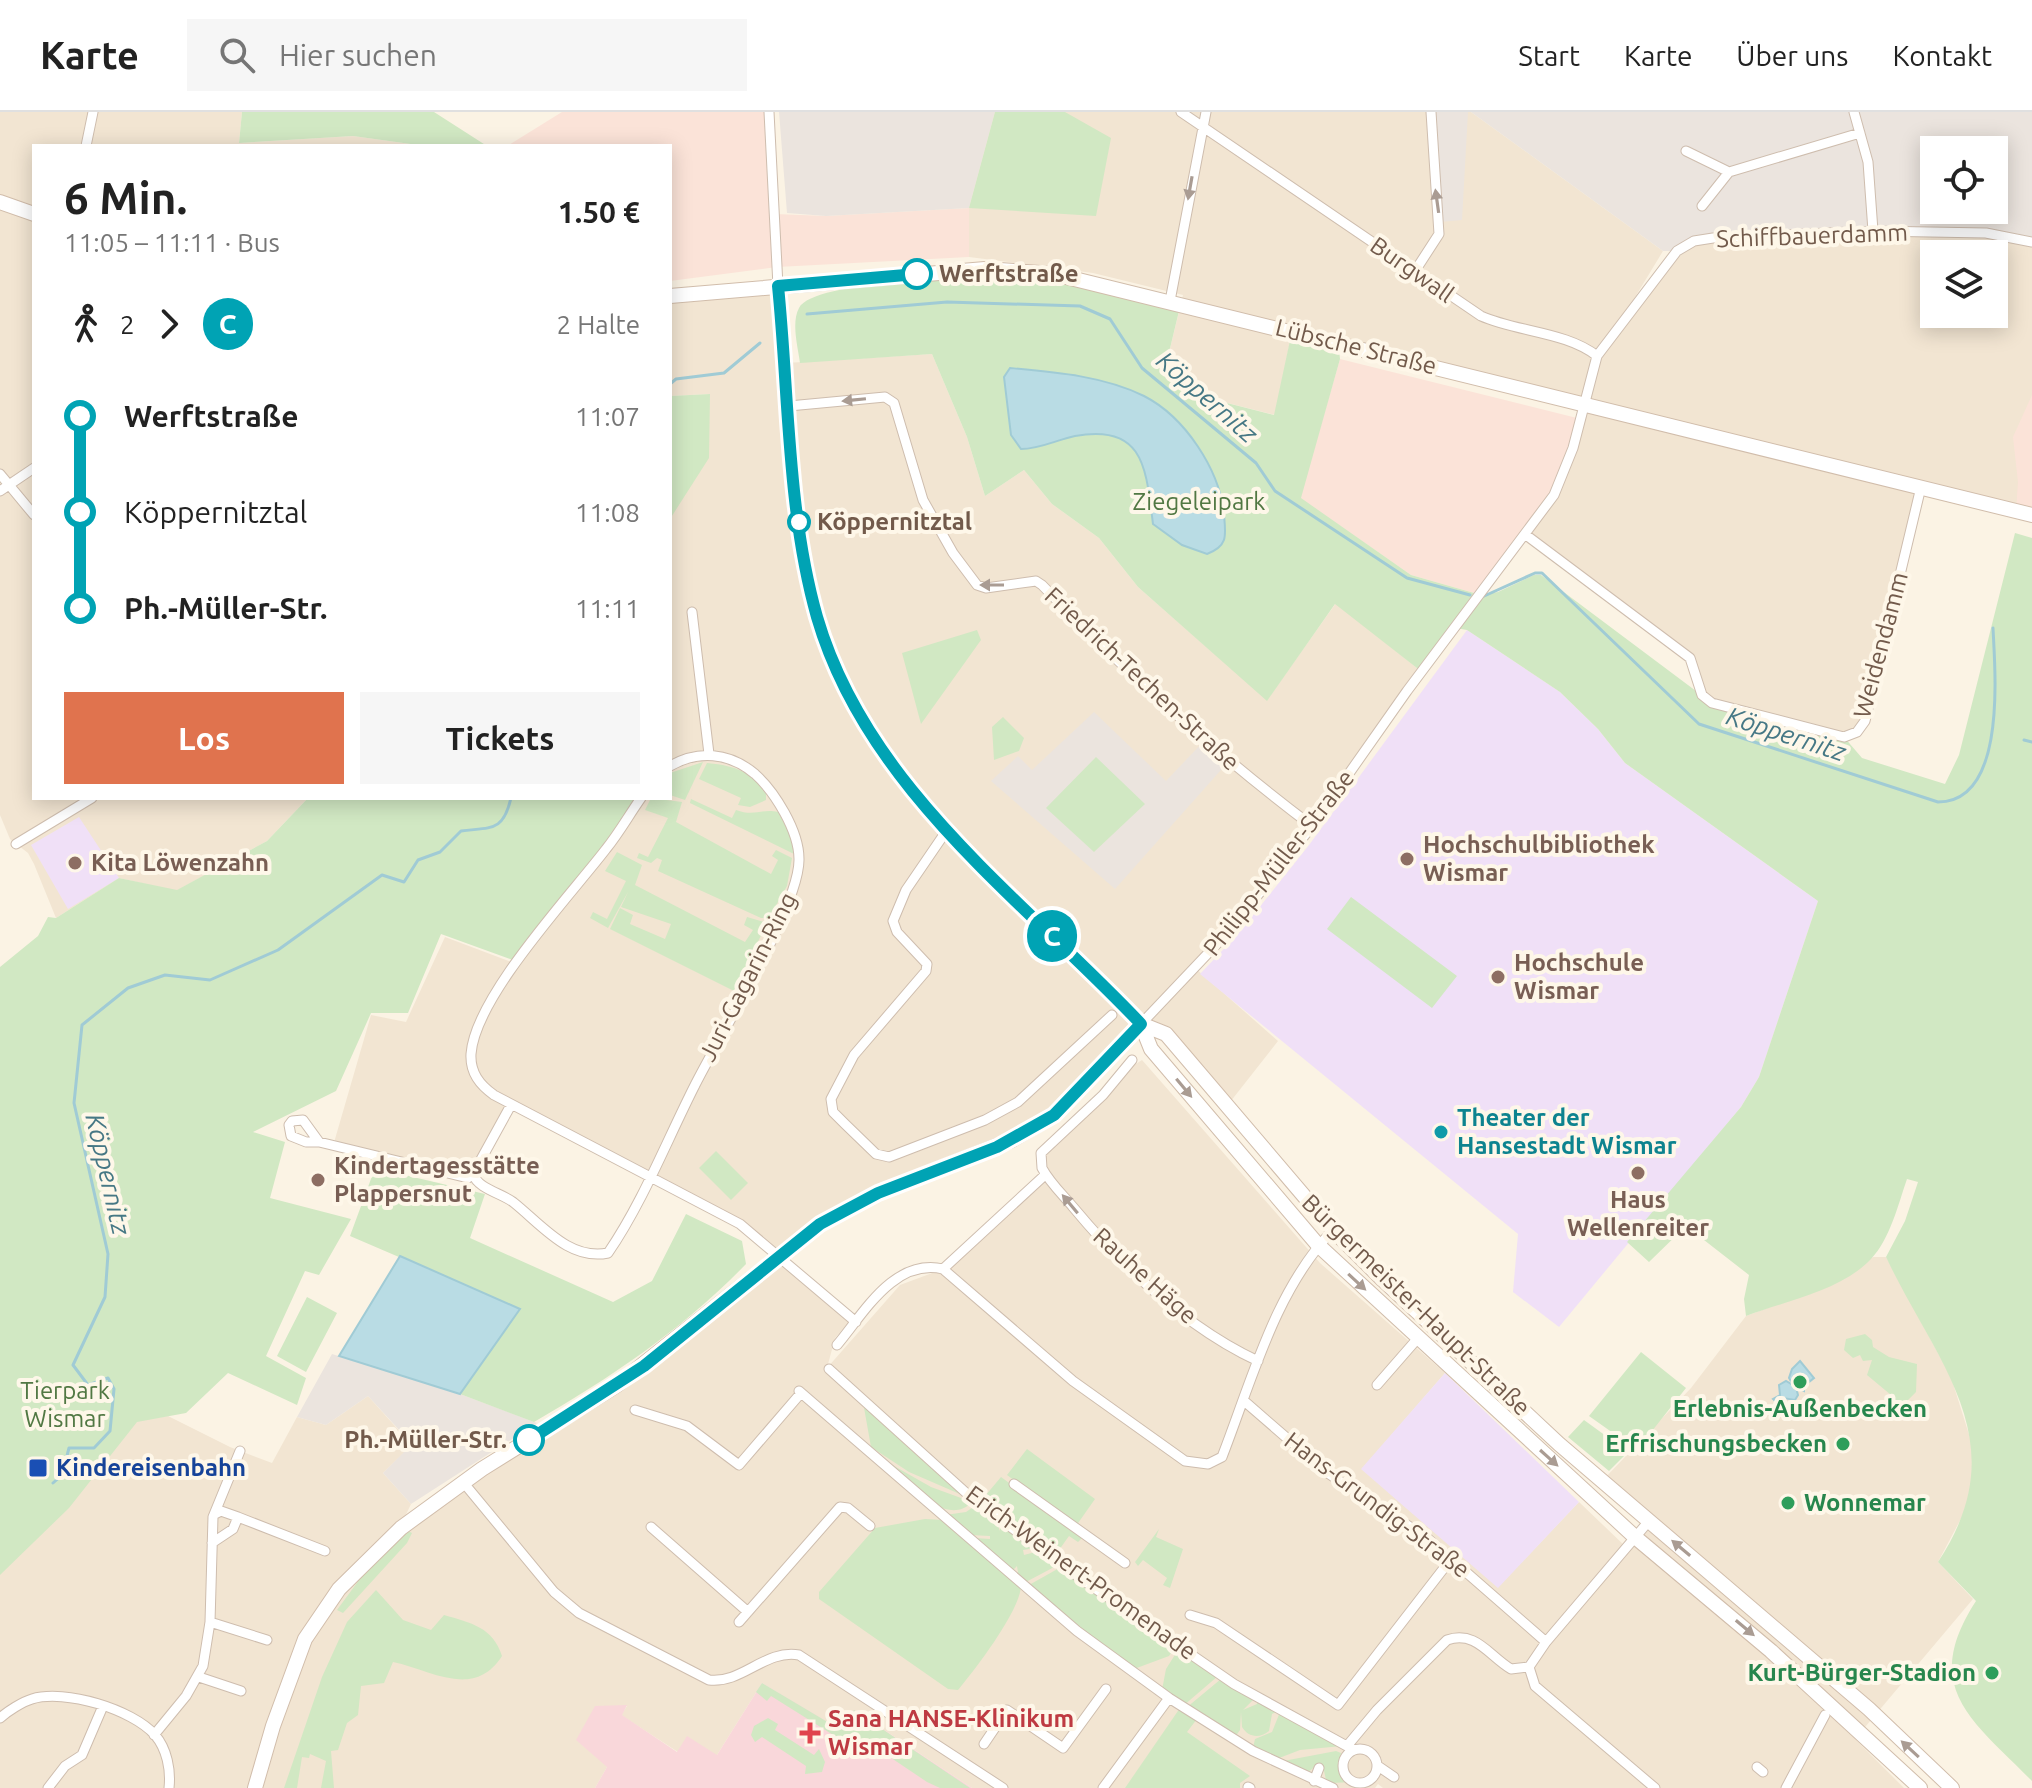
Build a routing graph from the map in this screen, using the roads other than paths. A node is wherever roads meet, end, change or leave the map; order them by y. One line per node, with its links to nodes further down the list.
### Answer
1 (93, 112): 9 (street)
2 (769, 112): 18 (street)
3 (1181, 112): 7 (street, Burgwall)
4 (1206, 112): 7 (street)
5 (1431, 112): 17 (street, one-way to 5)
6 (1854, 112): 8 (street)
7 (1201, 123): 17 (street, Burgwall); 20 (street, one-way to 20)
8 (1860, 133): 11 (street); 15 (street)
9 (86, 144)
10 (1686, 151): 11 (street)
11 (1729, 172): 13 (street)
12 (0, 202): 14 (street)
13 (1702, 206)
14 (32, 213)
15 (1873, 231): 16 (street, Schiffbauerdamm); 21 (street, Schiffbauerdamm)
16 (2032, 242)
17 (1415, 271): 21 (street, Burgwall)
18 (778, 286): 19 (street, Lübsche Straße); 20 (street, Lübsche Straße); 23 (street)
19 (672, 296)
20 (1170, 301): 22 (street, Lübsche Straße)
21 (1597, 356): 22 (street)
22 (1584, 404): 27 (street, Lübsche Straße); 31 (street, Philipp-Müller-Straße)
23 (789, 406): 37 (street, Friedrich-Techen-Straße, one-way to 23); 38 (street)
24 (32, 469): 26 (street)
25 (0, 474): 26 (street)
26 (10, 484): 28 (street); 29 (street)
27 (1921, 487): 30 (street, Lübsche Straße); 31 (street, Weidendamm)
28 (0, 491)
29 (32, 512)
30 (2032, 515)
31 (1526, 535): 37 (street, Philipp-Müller-Straße)
32 (692, 612): 33 (street)
33 (709, 754): 34 (street); 47 (street, Juri-Gagarin-Ring)
34 (672, 765)
35 (89, 800): 39 (street)
36 (640, 800): 43 (street)
37 (1312, 826): 41 (street, Philipp-Müller-Straße)
38 (947, 830): 40 (street); 41 (street)
39 (16, 844)
40 (1109, 1018)
41 (1141, 1024): 48 (street, Bürgermeister-Haupt-Straße); 49 (street, Bürgermeister-Haupt-Straße, one-way to 49); 50 (street, Philipp-Müller-Straße)
42 (1132, 1060): 46 (street)
43 (511, 1105): 45 (street); 47 (street)
44 (319, 1142): 45 (street)
45 (473, 1174): 47 (street, Juri-Gagarin-Ring)
46 (1045, 1175): 51 (street); 55 (street, Rauhe Häge, one-way to 46)
47 (648, 1177): 50 (street)
48 (1333, 1230): 49 (street); 65 (street, Bürgermeister-Haupt-Straße)
49 (1318, 1245): 53 (street, Bürgermeister-Haupt-Straße, one-way to 53); 55 (street)
50 (779, 1256): 52 (street); 61 (street, Philipp-Müller-Straße)
51 (943, 1269): 52 (street); 58 (street)
52 (856, 1322): 54 (street)
53 (1418, 1338): 57 (street); 68 (street, Bürgermeister-Haupt-Straße, one-way to 68)
54 (837, 1345)
55 (1258, 1361): 58 (street)
56 (829, 1369): 89 (street, Erich-Weinert-Promenade)
57 (1377, 1385)
58 (1243, 1400): 71 (street, Hans-Grundig-Straße)
59 (635, 1410): 83 (street, Erich-Weinert-Promenade)
60 (240, 1451): 63 (street)
61 (463, 1482): 97 (street, Philipp-Müller-Straße); 98 (street)
62 (1014, 1484): 72 (street)
63 (215, 1514): 64 (street); 69 (street)
64 (238, 1517): 69 (street); 70 (street)
65 (1649, 1521): 68 (street); 104 (street, Bürgermeister-Haupt-Straße, one-way to 65)
66 (870, 1526): 73 (street)
67 (651, 1527): 73 (street)
68 (1635, 1537): 78 (street); 103 (street, Bürgermeister-Haupt-Straße, one-way to 103)
69 (212, 1544): 75 (street)
70 (325, 1551)
71 (1451, 1559): 74 (street); 78 (street, Hans-Grundig-Straße)
72 (1125, 1563)
73 (748, 1612): 76 (street)
74 (1190, 1615)
75 (210, 1622): 77 (street); 80 (street)
76 (739, 1622)
77 (267, 1640)
78 (1546, 1642): 79 (street)
79 (1529, 1667): 89 (street); 101 (street)
80 (199, 1677): 82 (street); 87 (street)
81 (1106, 1689): 88 (street)
82 (241, 1691)
83 (1169, 1698): 93 (street, Erich-Weinert-Promenade); 99 (street)
84 (103, 1706): 85 (street); 87 (street); 95 (street)
85 (1, 1715)
86 (1825, 1715): 102 (street)
87 (154, 1735): 96 (street)
88 (984, 1744)
89 (1351, 1748): 90 (street, Erich-Weinert-Promenade); 94 (street)
90 (1378, 1766): 92 (street, Erich-Weinert-Promenade); 94 (street)
91 (1319, 1768): 93 (street)
92 (1394, 1777)
93 (1314, 1781): 100 (street, Erich-Weinert-Promenade)
94 (1354, 1786)
95 (48, 1788)
96 (169, 1788)
97 (255, 1788)
98 (1003, 1788)
99 (1103, 1788)
100 (1333, 1788)
101 (1655, 1788)
102 (1786, 1788)
103 (1920, 1788)
104 (1952, 1788)

